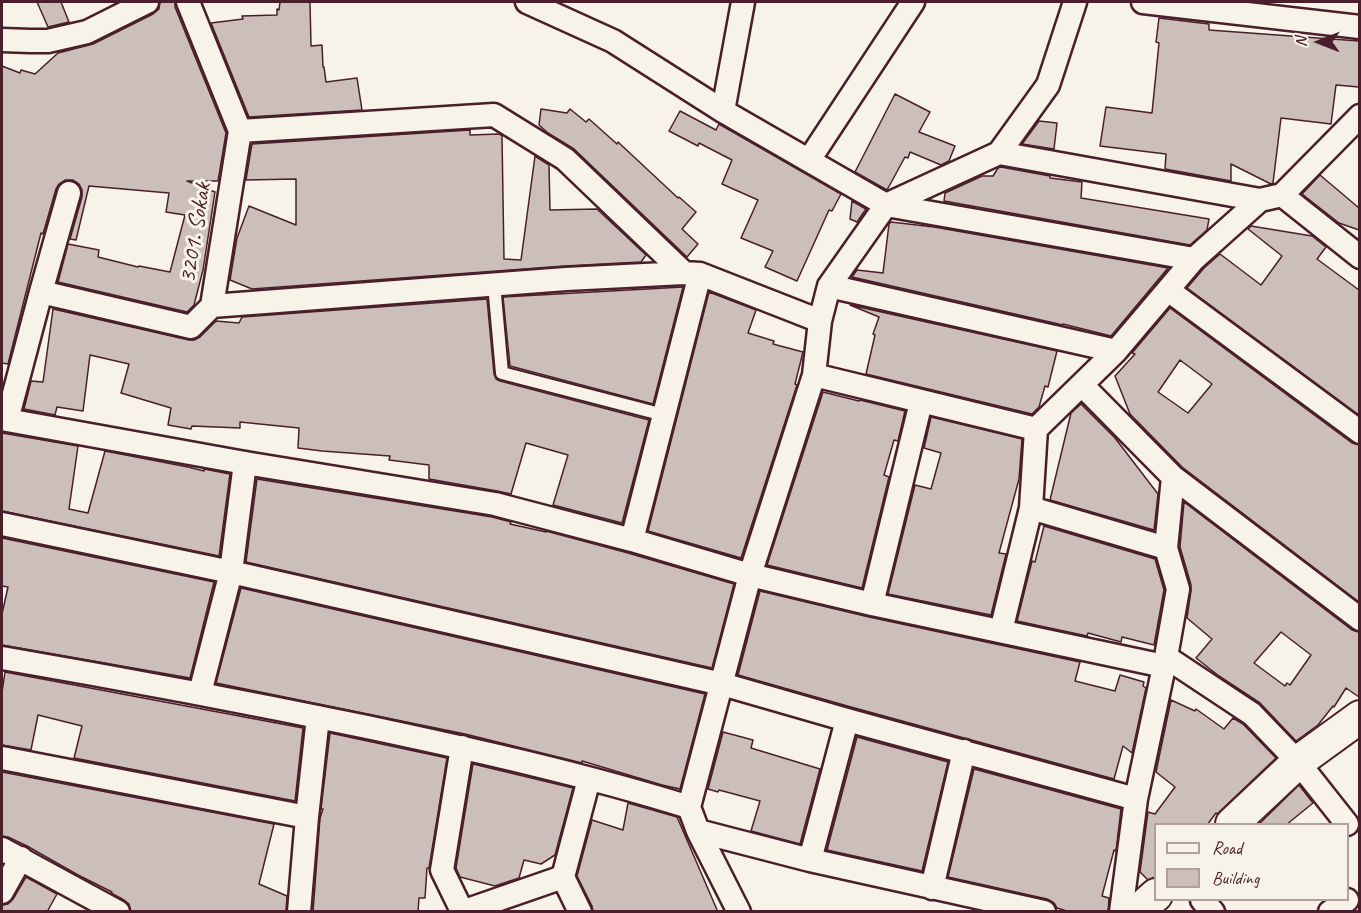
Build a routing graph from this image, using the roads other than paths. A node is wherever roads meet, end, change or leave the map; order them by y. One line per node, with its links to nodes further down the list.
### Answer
1 (147, 2): 9 (street)
2 (188, 2): 12 (street)
3 (527, 2): 10 (street)
4 (742, 2): 10 (street)
5 (913, 2): 14 (street)
6 (1075, 2): 13 (street)
7 (1143, 2): 8 (street)
8 (1359, 27)
9 (2, 40)
10 (723, 111): 14 (street)
11 (1359, 116): 16 (street)
12 (240, 131): 20 (street); 25 (street, 3201. Sokak)
13 (999, 153): 16 (street); 17 (street)
14 (809, 160): 17 (street)
15 (69, 193): 24 (street)
16 (1271, 198): 18 (street); 19 (street)
17 (886, 205): 19 (street); 22 (street)
18 (1359, 257)
19 (1194, 259): 23 (street)
20 (692, 273): 21 (street); 26 (street); 31 (street)
21 (494, 284): 25 (street); 31 (lane)
22 (829, 286): 26 (street); 27 (street)
23 (1168, 290): 27 (street); 34 (street)
24 (41, 292): 25 (street, 3201. Sokak); 32 (street)
25 (212, 306)
26 (820, 321): 28 (street)
27 (1116, 351): 29 (street)
28 (814, 375): 30 (street); 42 (street)
29 (1082, 385): 33 (street); 36 (street)
30 (921, 402): 33 (street); 43 (street)
31 (664, 415): 39 (street)
32 (4, 419): 35 (street)
33 (1036, 429): 37 (street)
34 (1359, 432)
35 (245, 463): 39 (street); 41 (street)
36 (1173, 477): 40 (street); 44 (street)
37 (1030, 508): 40 (street); 45 (street)
38 (2, 524): 41 (street)
39 (632, 540): 42 (street)
40 (1166, 548): 47 (street)
41 (231, 572): 48 (street); 49 (street)
42 (750, 575): 43 (street); 48 (street)
43 (872, 604): 45 (street)
44 (1359, 619)
45 (1001, 631): 47 (street)
46 (2, 658): 49 (street)
47 (1165, 661): 56 (street); 58 (street)
48 (722, 684): 52 (street); 59 (street)
49 (200, 693): 50 (street)
50 (318, 717): 53 (street); 60 (street)
51 (1359, 717): 56 (main road)
52 (847, 720): 54 (street); 67 (street)
53 (462, 747): 57 (street); 68 (street)
54 (964, 751): 58 (street); 69 (street)
55 (2, 758): 60 (street)
56 (1298, 762): 61 (main road); 62 (street)
57 (589, 779): 59 (street); 68 (street)
58 (1136, 799): 78 (street)
59 (689, 807): 64 (street)
60 (307, 817): 74 (street)
61 (1234, 823)
62 (1345, 823)
63 (1349, 828): 65 (street)
64 (698, 831): 67 (street); 76 (street)
65 (1359, 840)
66 (11, 854): 70 (street); 73 (street)
67 (810, 860): 69 (street)
68 (563, 877): 75 (street)
69 (932, 888): 77 (street)
70 (2, 892)
71 (1154, 896): 79 (main road)
72 (1344, 901): 80 (street)
73 (118, 912)
74 (299, 912)
75 (580, 912)
76 (739, 912)
77 (1044, 912)
78 (1121, 912)
79 (1137, 912)
80 (1330, 912)

